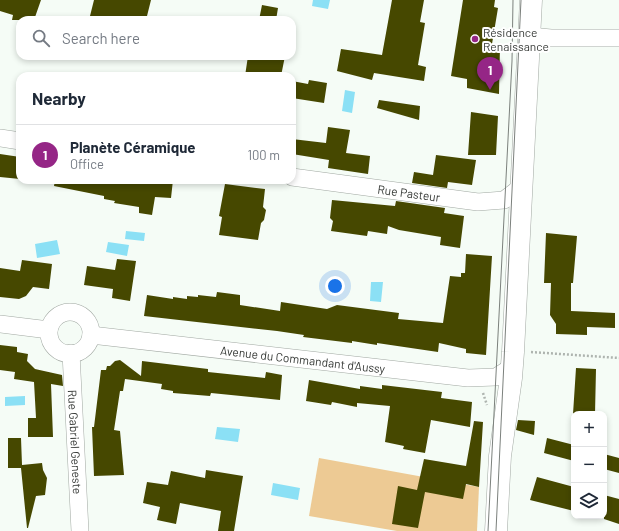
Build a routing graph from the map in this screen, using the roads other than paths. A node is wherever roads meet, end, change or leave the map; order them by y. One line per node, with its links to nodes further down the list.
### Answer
1 (531, 0): 2 (main road)
2 (530, 36): 3 (street); 7 (main road)
3 (619, 38)
4 (0, 138): 5 (street)
5 (16, 140)
6 (296, 178): 7 (street, Rue Pasteur)
7 (521, 187): 12 (main road)
8 (0, 324): 9 (street)
9 (49, 330): 10 (street); 11 (street)
10 (91, 335): 11 (street); 12 (street, Avenue du Commandant d'Aussy)
11 (71, 353): 13 (street, Rue Gabriel Geneste)
12 (512, 359): 14 (main road)
13 (80, 531)
14 (496, 531)

